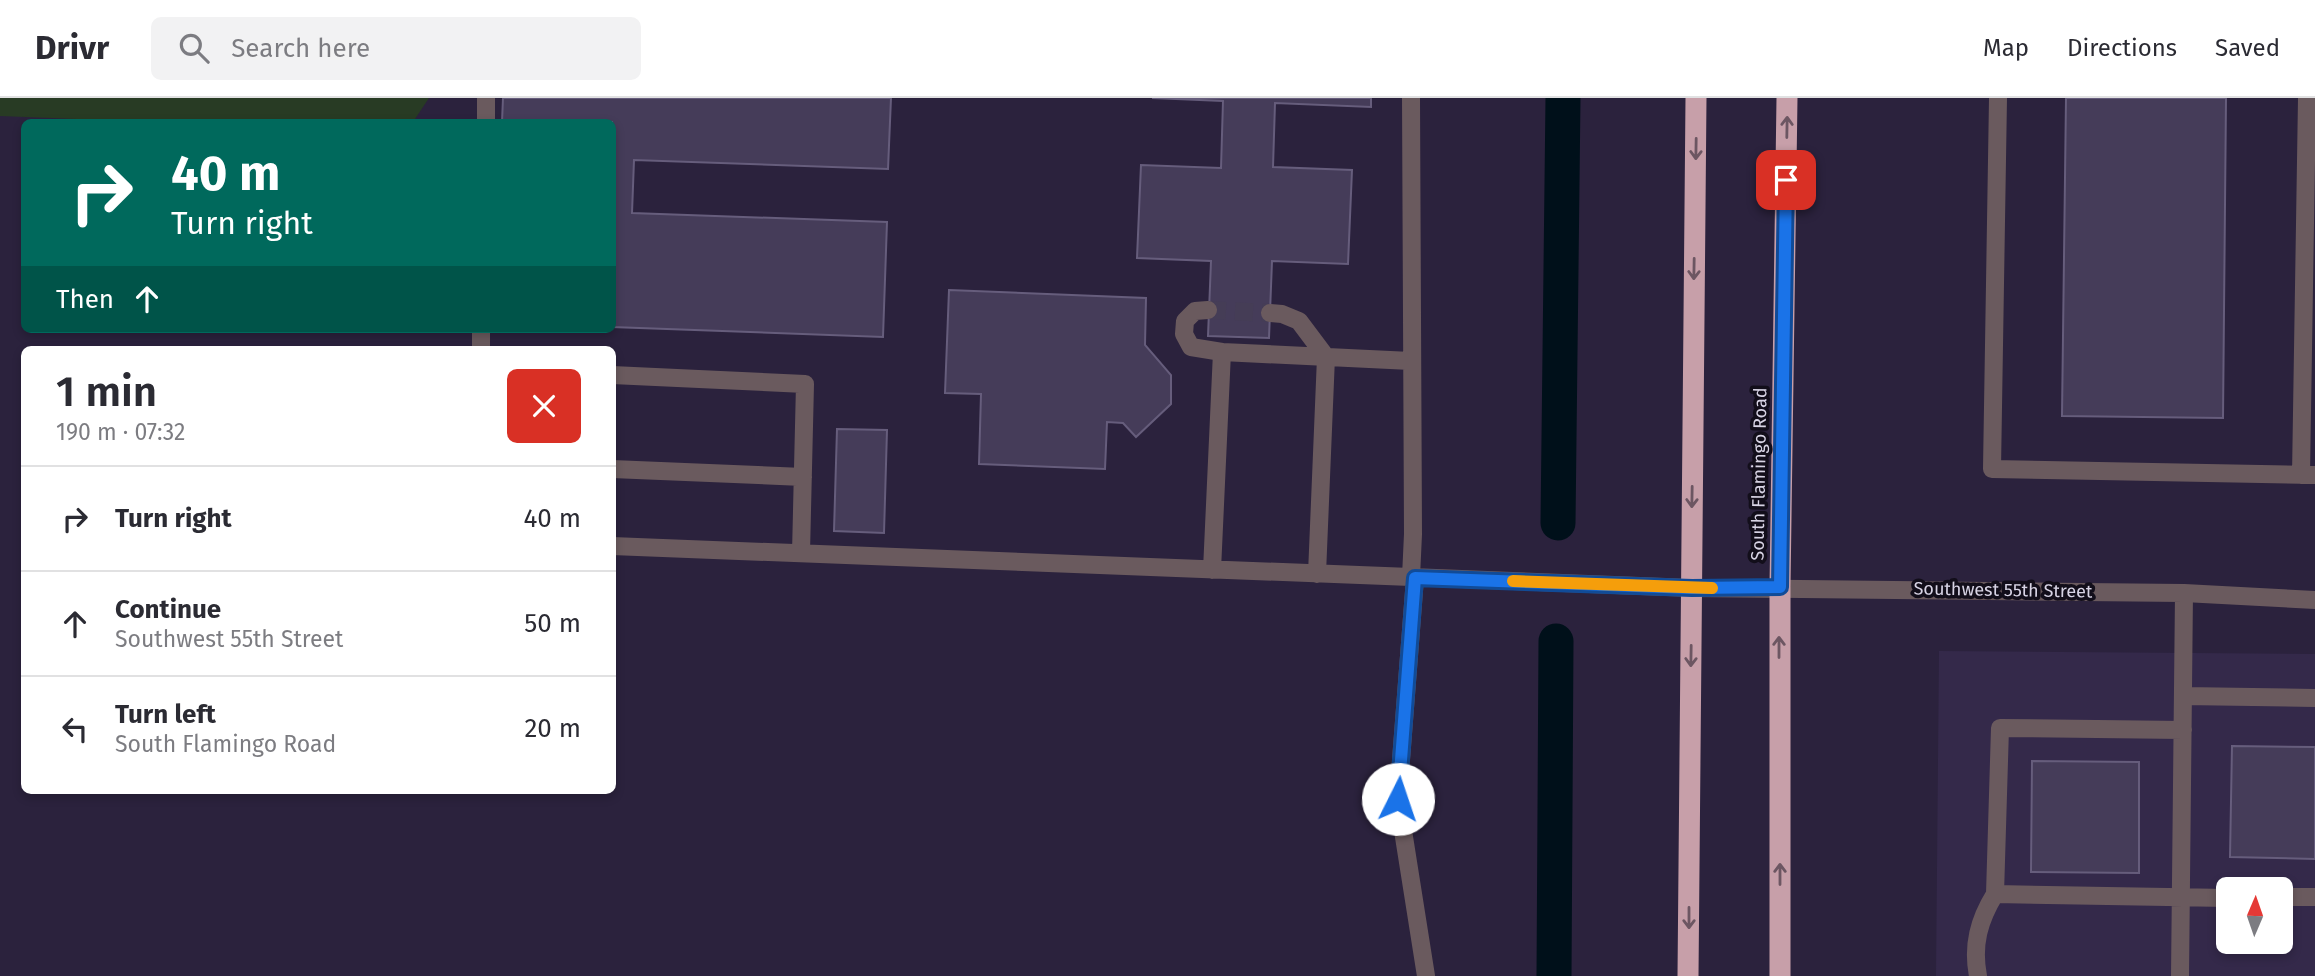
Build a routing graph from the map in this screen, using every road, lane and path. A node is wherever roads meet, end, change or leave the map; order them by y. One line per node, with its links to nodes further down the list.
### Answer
1 (486, 98): 7 (street)
2 (1411, 98): 12 (street)
3 (1696, 98): 23 (highway, one-way to 23)
4 (1787, 98): 22 (highway, South Flamingo Road, one-way to 4)
5 (1998, 98): 15 (street)
6 (2307, 98): 15 (street)
7 (486, 119)
8 (1209, 310): 10 (street)
9 (1270, 313): 11 (street)
10 (1222, 352): 11 (street); 19 (street)
11 (1326, 357): 12 (street); 20 (street)
12 (1411, 361): 21 (street)
13 (616, 375): 16 (street)
14 (616, 469): 16 (street)
15 (2308, 475)
16 (803, 477): 18 (street)
17 (616, 546): 18 (street, Southwest 55th Street)
18 (801, 553): 19 (street, Southwest 55th Street)
19 (1212, 570): 20 (street, Southwest 55th Street)
20 (1317, 574): 21 (street, Southwest 55th Street)
21 (1413, 577): 23 (street, Southwest 55th Street); 34 (street)
22 (1780, 587): 23 (street, Southwest 55th Street); 24 (street, Southwest 55th Street); 36 (highway, South Flamingo Road, one-way to 22)
23 (1692, 588): 35 (highway, one-way to 35)
24 (2184, 593): 25 (street, Southwest 55th Street); 26 (street)
25 (2315, 600)
26 (2183, 696): 27 (street); 28 (street)
27 (2315, 698)
28 (2183, 730): 29 (street); 32 (street)
29 (1995, 894): 32 (street); 37 (street)
30 (2293, 897): 31 (street)
31 (2315, 897)
32 (2181, 898): 33 (street); 38 (street)
33 (2216, 898)
34 (1426, 976)
35 (1688, 976)
36 (1780, 976)
37 (1978, 976)
38 (2180, 976)

